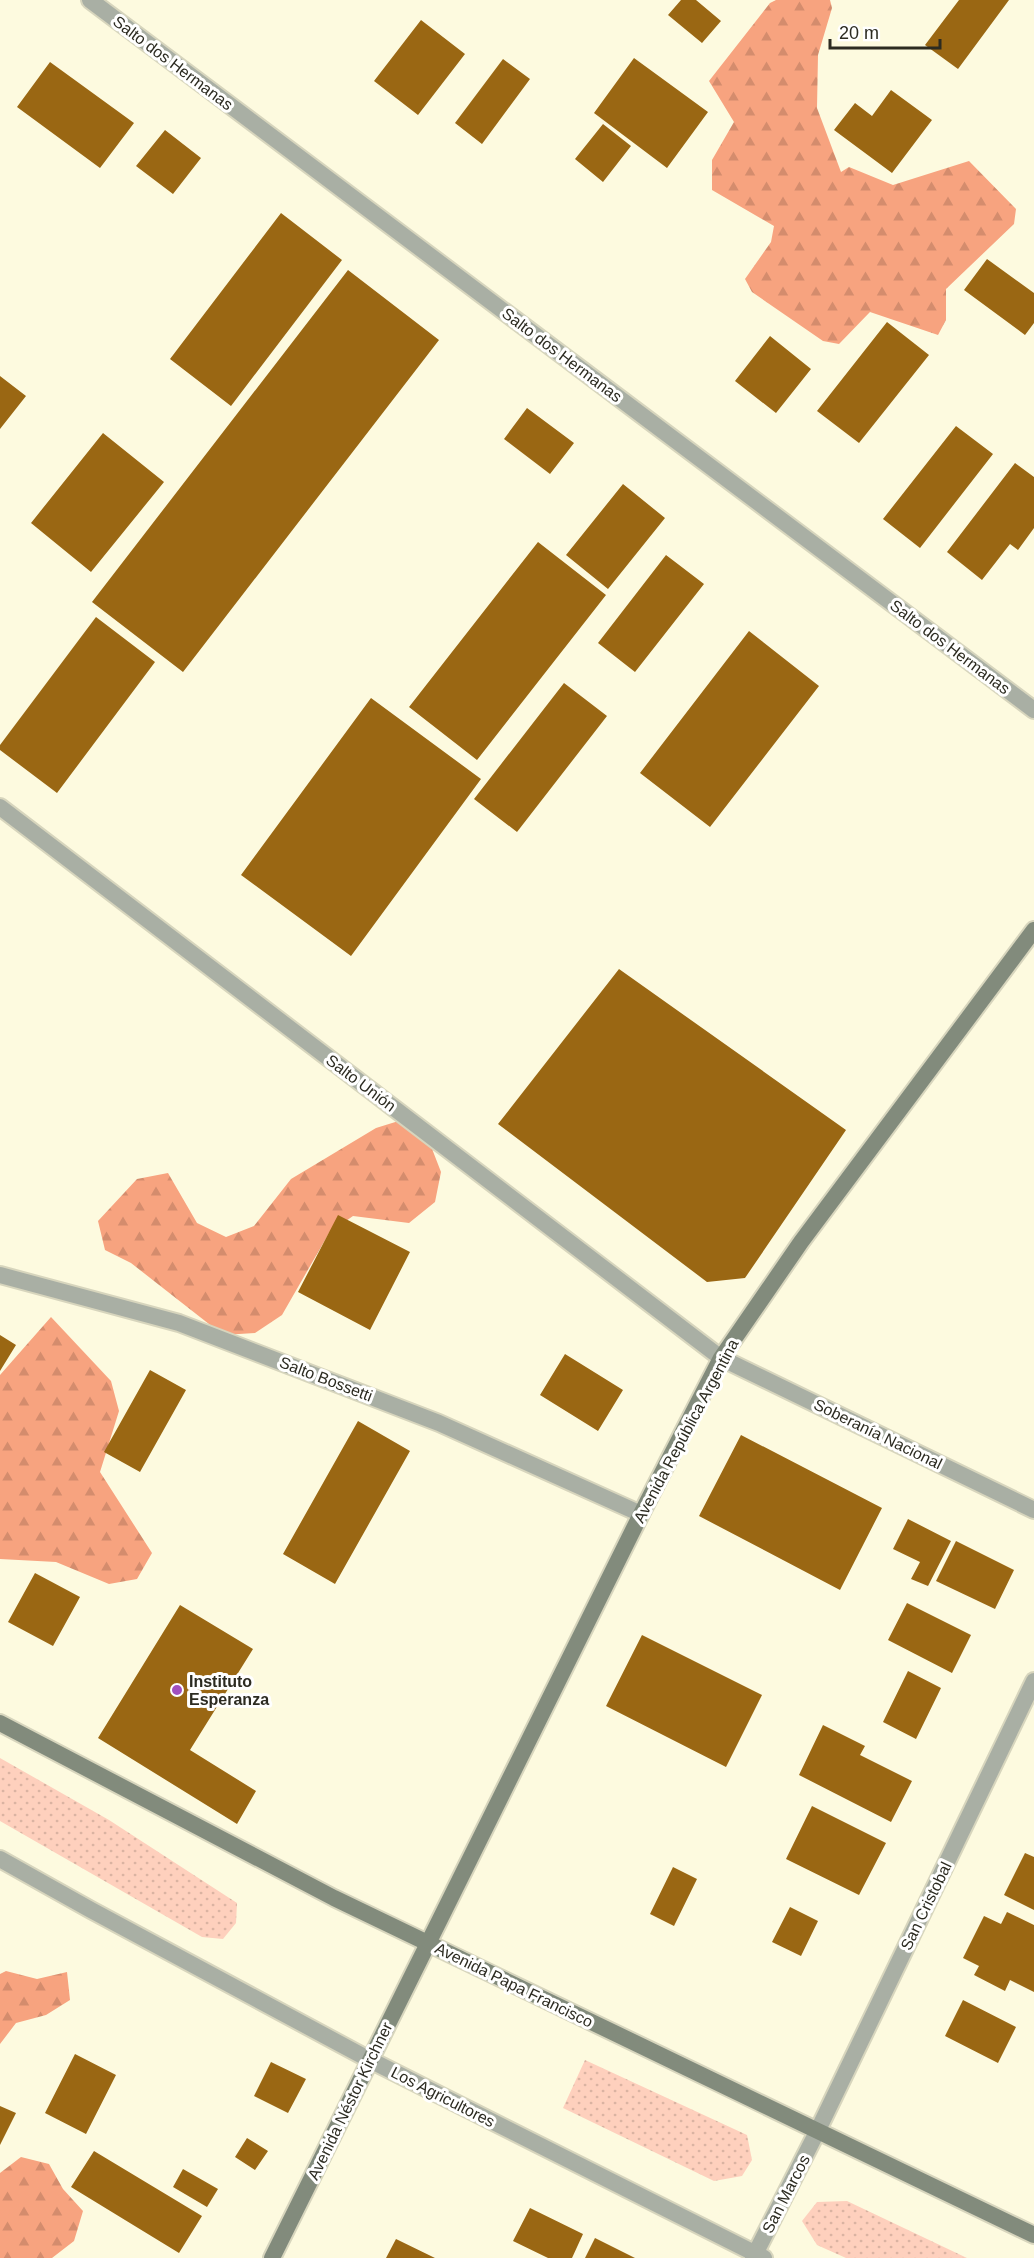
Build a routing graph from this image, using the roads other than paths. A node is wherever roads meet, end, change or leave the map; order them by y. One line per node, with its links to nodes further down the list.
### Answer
1 (90, 0): 2 (street, Salto dos Hermanas)
2 (1034, 710)
3 (0, 807): 6 (street, Salto Unión)
4 (1034, 930): 6 (main road, Avenida República Argentina)
5 (0, 1275): 8 (street, Salto Bossetti)
6 (721, 1358): 7 (street, Soberanía Nacional); 8 (main road, Avenida República Argentina)
7 (1034, 1510)
8 (641, 1514): 12 (main road, Avenida República Argentina)
9 (1034, 1681): 14 (street, San Cristobal)
10 (0, 1723): 12 (main road, Avenida Papa Francisco)
11 (0, 1859): 13 (street, Los Agricultores)
12 (428, 1944): 13 (main road, Avenida Néstor Kirchner); 14 (main road, Avenida Papa Francisco)
13 (370, 2060): 16 (street, Los Agricultores); 17 (main road, Avenida Néstor Kirchner)
14 (818, 2130): 15 (main road, Avenida Papa Francisco); 16 (street, San Marcos)
15 (1034, 2235)
16 (758, 2257)
17 (272, 2258)

